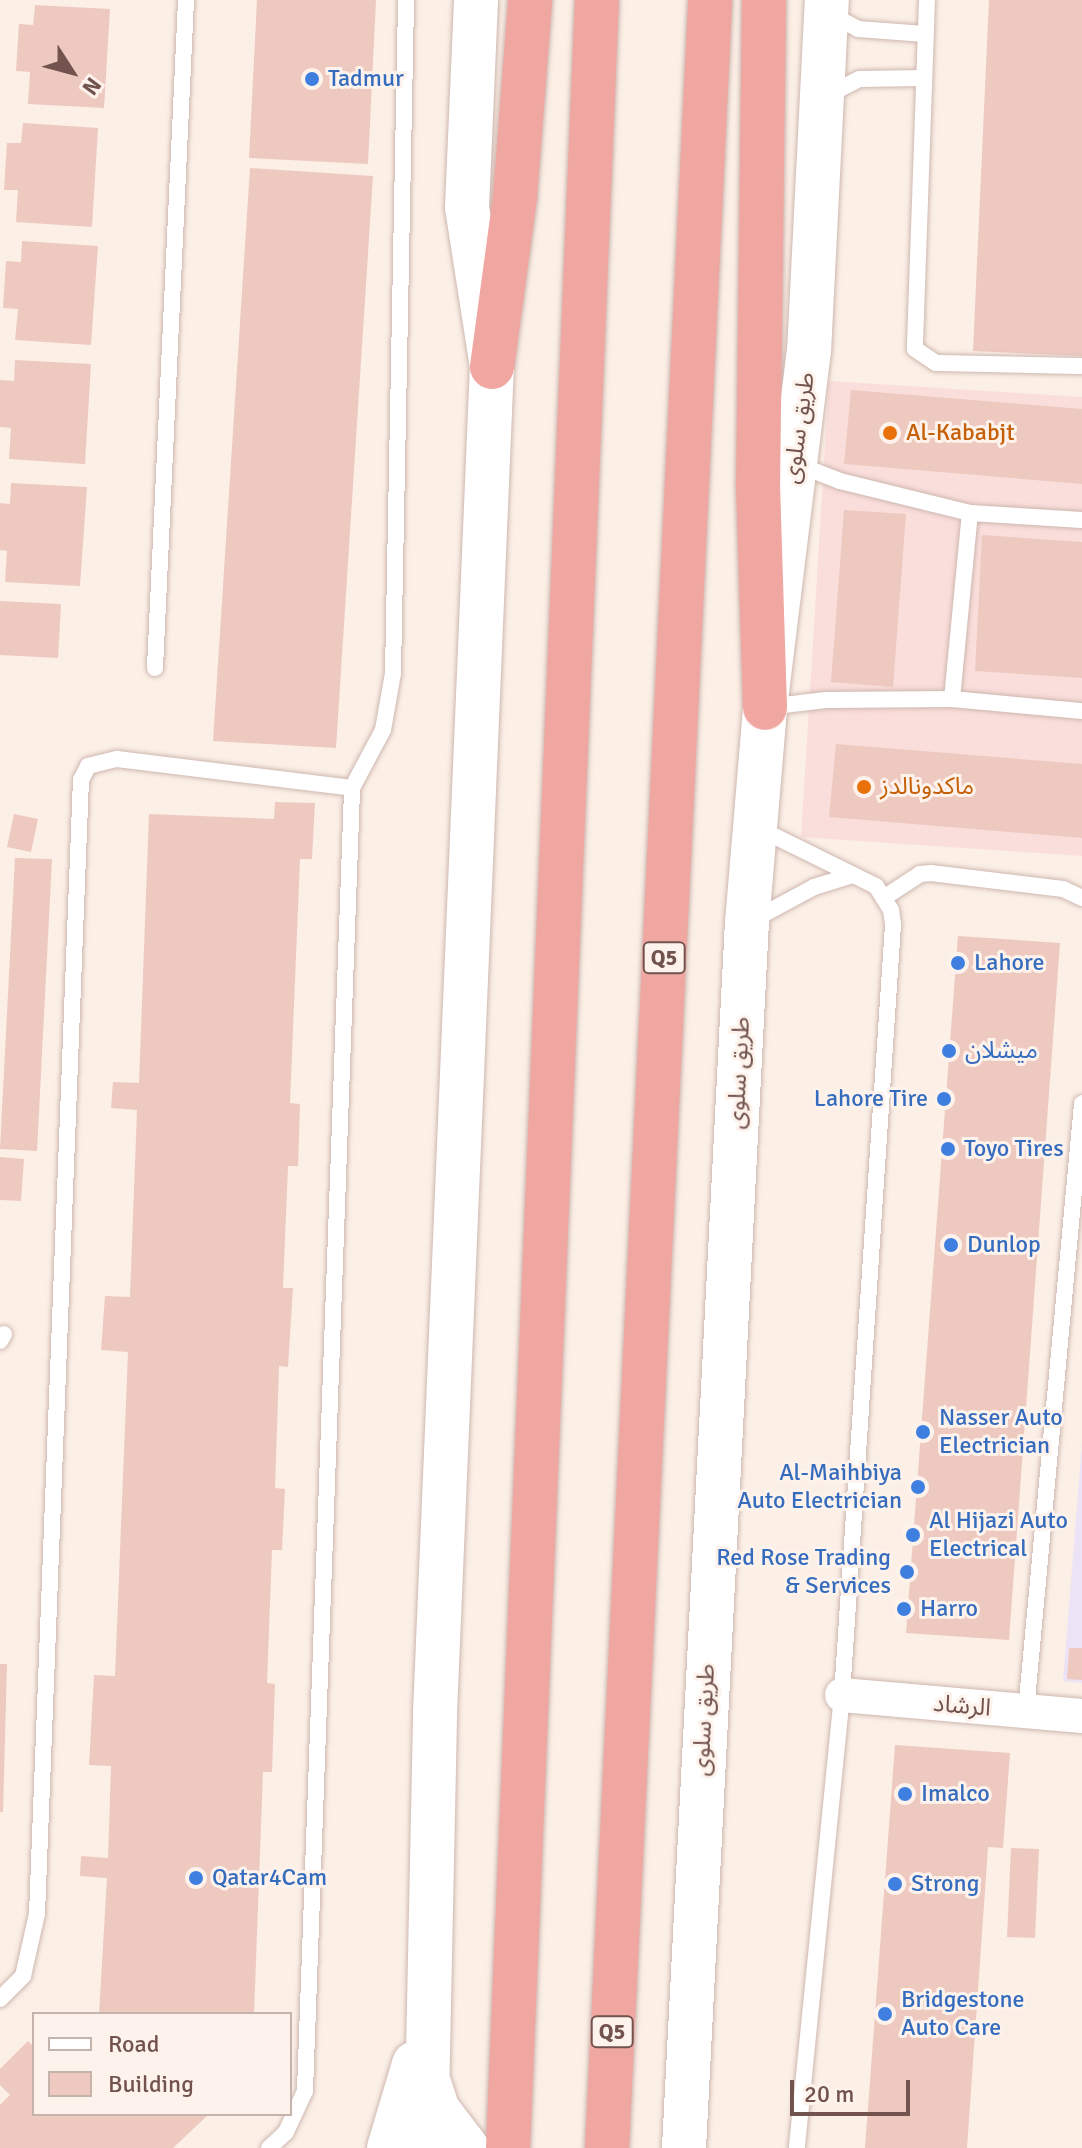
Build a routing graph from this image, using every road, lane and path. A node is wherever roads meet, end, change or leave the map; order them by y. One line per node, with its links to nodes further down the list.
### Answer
1 (186, 0): 18 (lane)
2 (406, 0): 22 (lane)
3 (476, 0): 14 (main road)
4 (530, 0): 14 (highway)
5 (597, 0): 40 (highway)
6 (710, 0): 41 (highway, Q5)
7 (764, 0): 20 (highway)
8 (927, 0): 10 (lane)
9 (827, 6): 10 (lane); 12 (main road, طريق سلوى)
10 (925, 34): 11 (lane)
11 (924, 78): 12 (lane); 13 (lane)
12 (823, 99): 15 (main road, طريق سلوى)
13 (1082, 366)
14 (492, 367): 33 (main road)
15 (794, 463): 16 (lane); 20 (main road, طريق سلوى)
16 (970, 513): 17 (lane); 19 (lane)
17 (1082, 520)
18 (155, 668)
19 (952, 699): 20 (lane); 21 (lane)
20 (765, 708): 23 (main road, طريق سلوى)
21 (1082, 711)
22 (352, 788): 32 (lane); 36 (lane)
23 (755, 826): 24 (lane); 27 (main road, طريق سلوى)
24 (849, 876): 25 (lane); 27 (lane)
25 (885, 897): 26 (lane); 29 (lane)
26 (1082, 898)
27 (747, 923): 35 (main road, طريق سلوى)
28 (1082, 1104): 30 (lane)
29 (842, 1695): 30 (street, الرشاد); 44 (lane)
30 (1026, 1711): 31 (street, الرشاد)
31 (1082, 1716)
32 (0, 1999)
33 (427, 2023): 34 (main road); 37 (main road)
34 (427, 2076): 38 (main road); 39 (main road)
35 (686, 2103): 42 (main road); 43 (main road, طريق سلوى)
36 (269, 2148)
37 (389, 2148)
38 (426, 2148)
39 (467, 2148)
40 (508, 2148)
41 (607, 2148)
42 (653, 2148)
43 (684, 2148)
44 (797, 2148)

